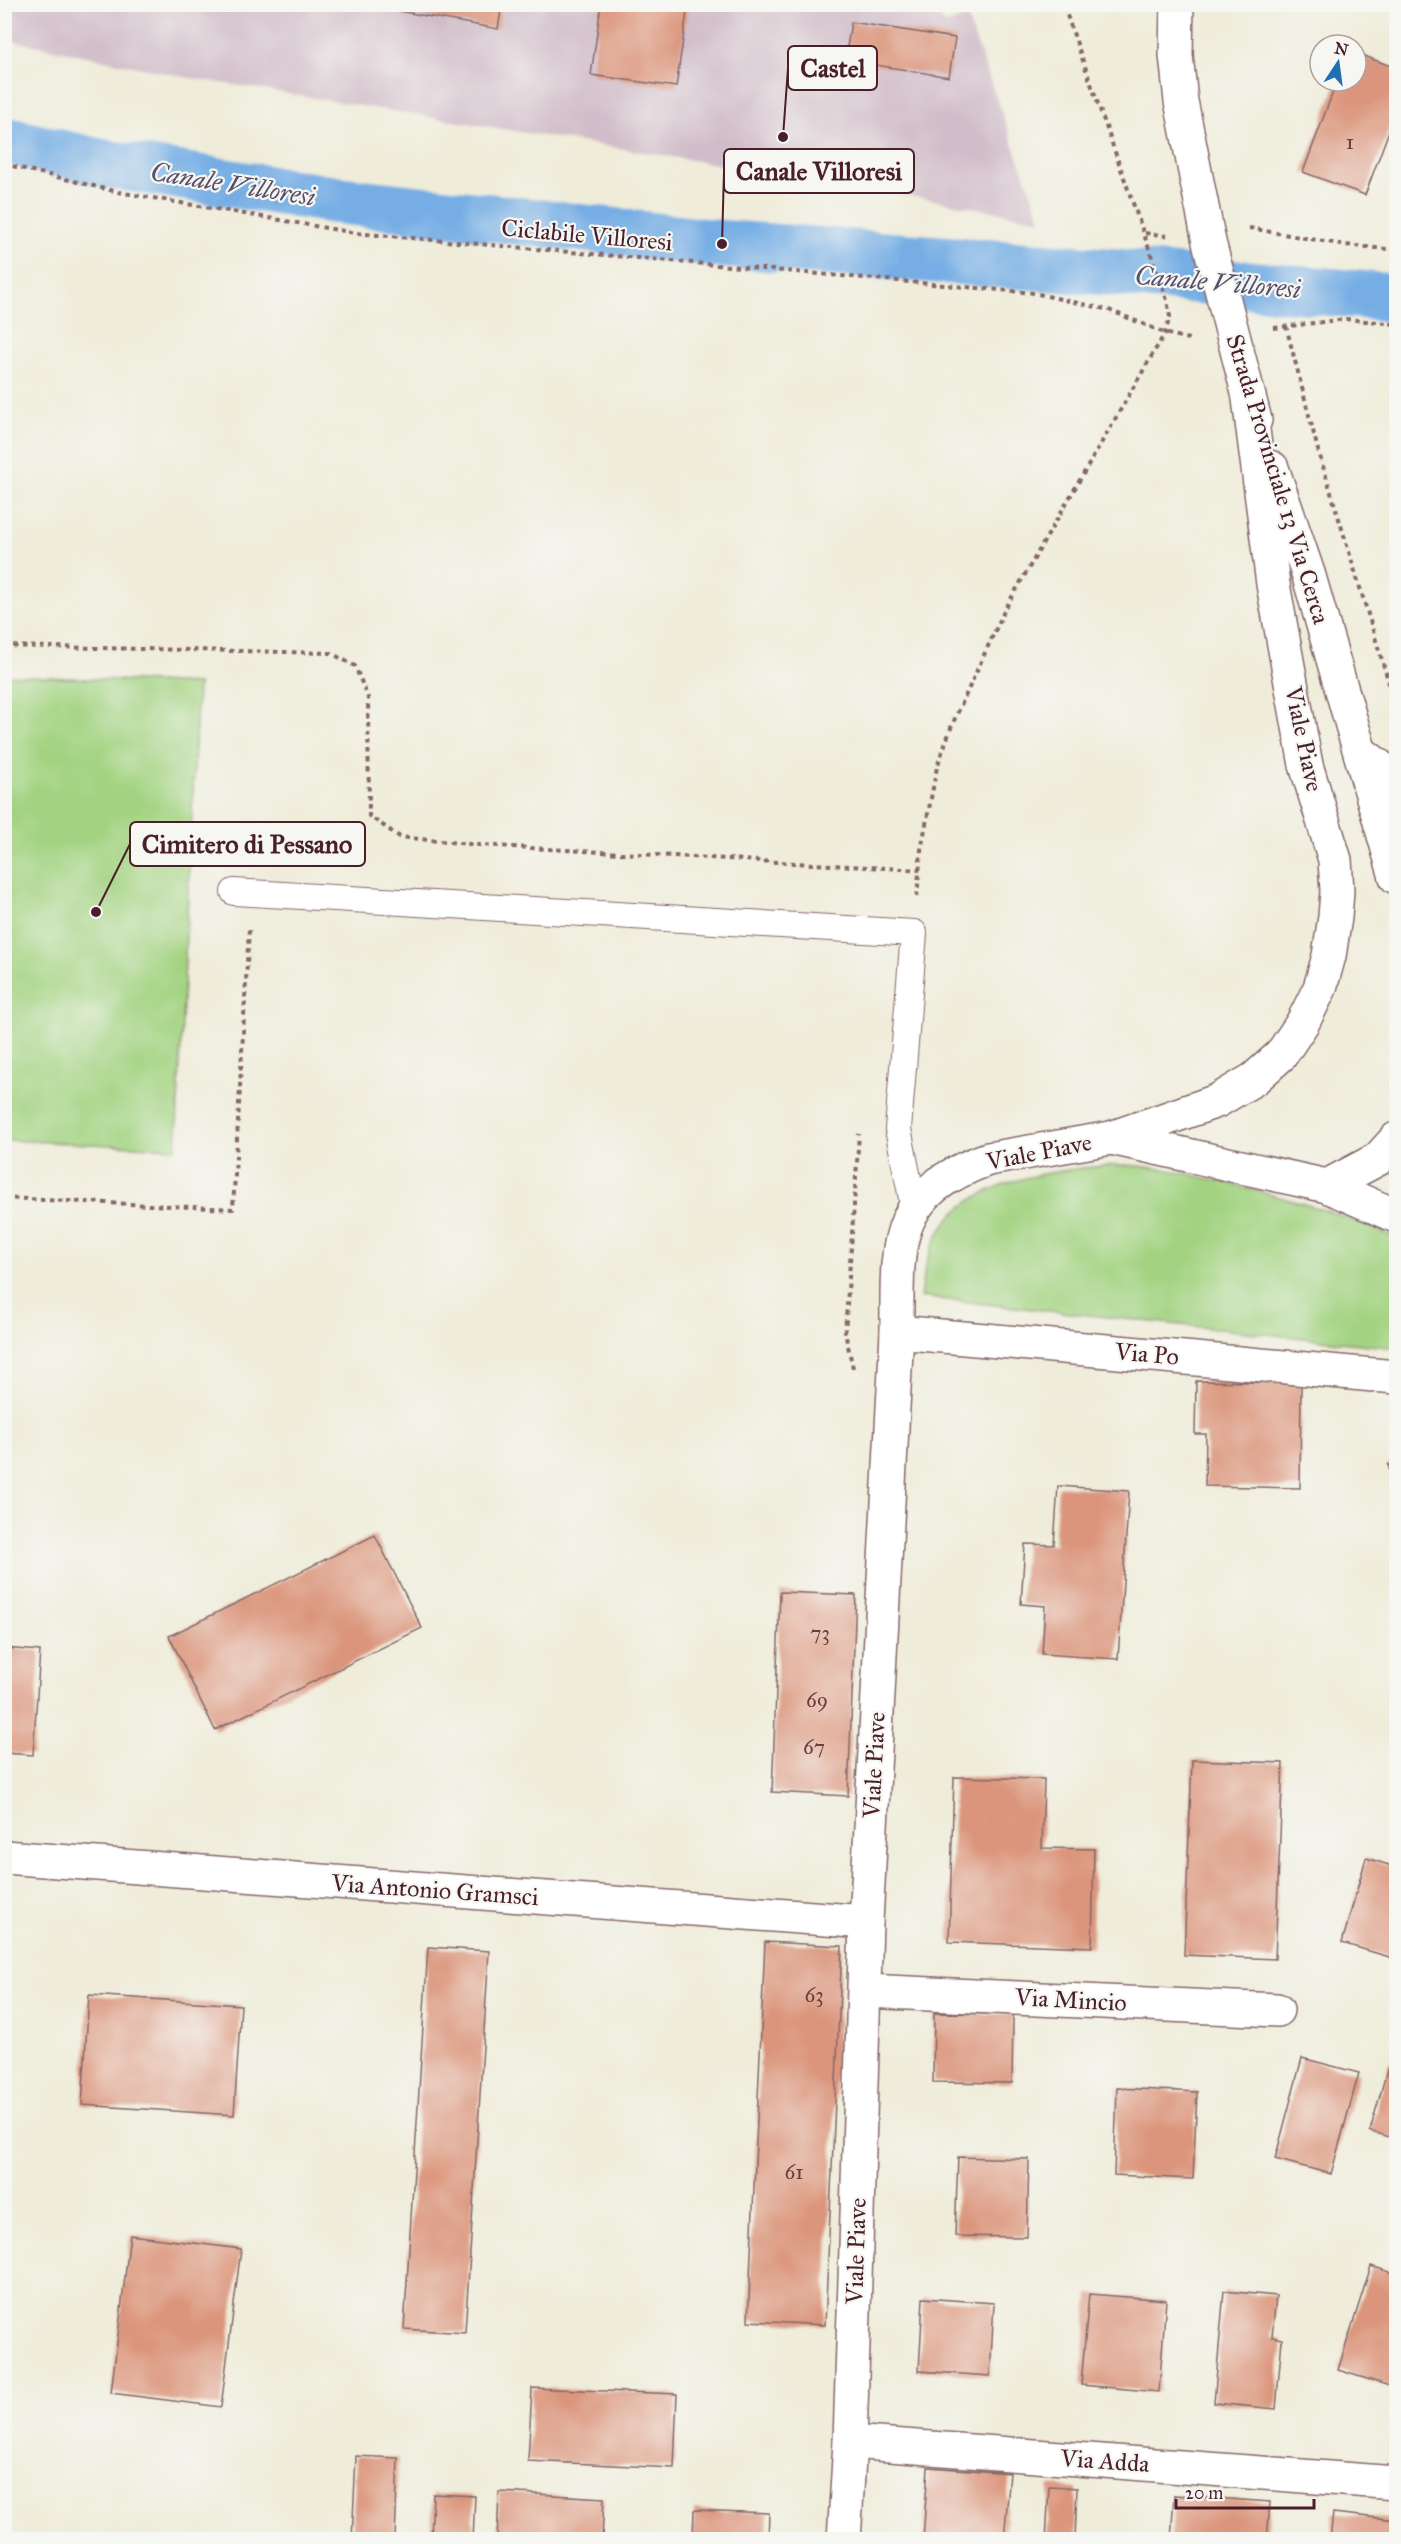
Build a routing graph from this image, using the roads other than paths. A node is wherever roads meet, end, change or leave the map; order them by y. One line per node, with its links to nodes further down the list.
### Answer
1 (1177, 4): 2 (street, Strada Provinciale 13 Via Cerca)
2 (1249, 399): 3 (street, Strada Provinciale 13 Via Cerca); 7 (street, Viale Piave)
3 (1360, 752): 4 (street); 5 (street, Strada Provinciale 13 Via Cerca)
4 (1396, 779)
5 (1396, 878)
6 (243, 892): 10 (lane)
7 (1111, 1138): 9 (street, Viale Piave); 10 (street, Viale Piave)
8 (1396, 1140): 9 (street)
9 (1327, 1186): 11 (street, Viale Piave)
10 (914, 1208): 12 (street, Viale Piave)
11 (1396, 1216)
12 (897, 1332): 13 (street, Via Po); 15 (street, Viale Piave)
13 (1396, 1377)
14 (4, 1857): 15 (street, Via Antonio Gramsci)
15 (866, 1922): 16 (street, Viale Piave)
16 (864, 1990): 17 (street, Via Mincio); 18 (street, Viale Piave)
17 (1277, 2010)
18 (850, 2442): 19 (street, Via Adda); 20 (street, Viale Piave)
19 (1396, 2483)
20 (844, 2540)

